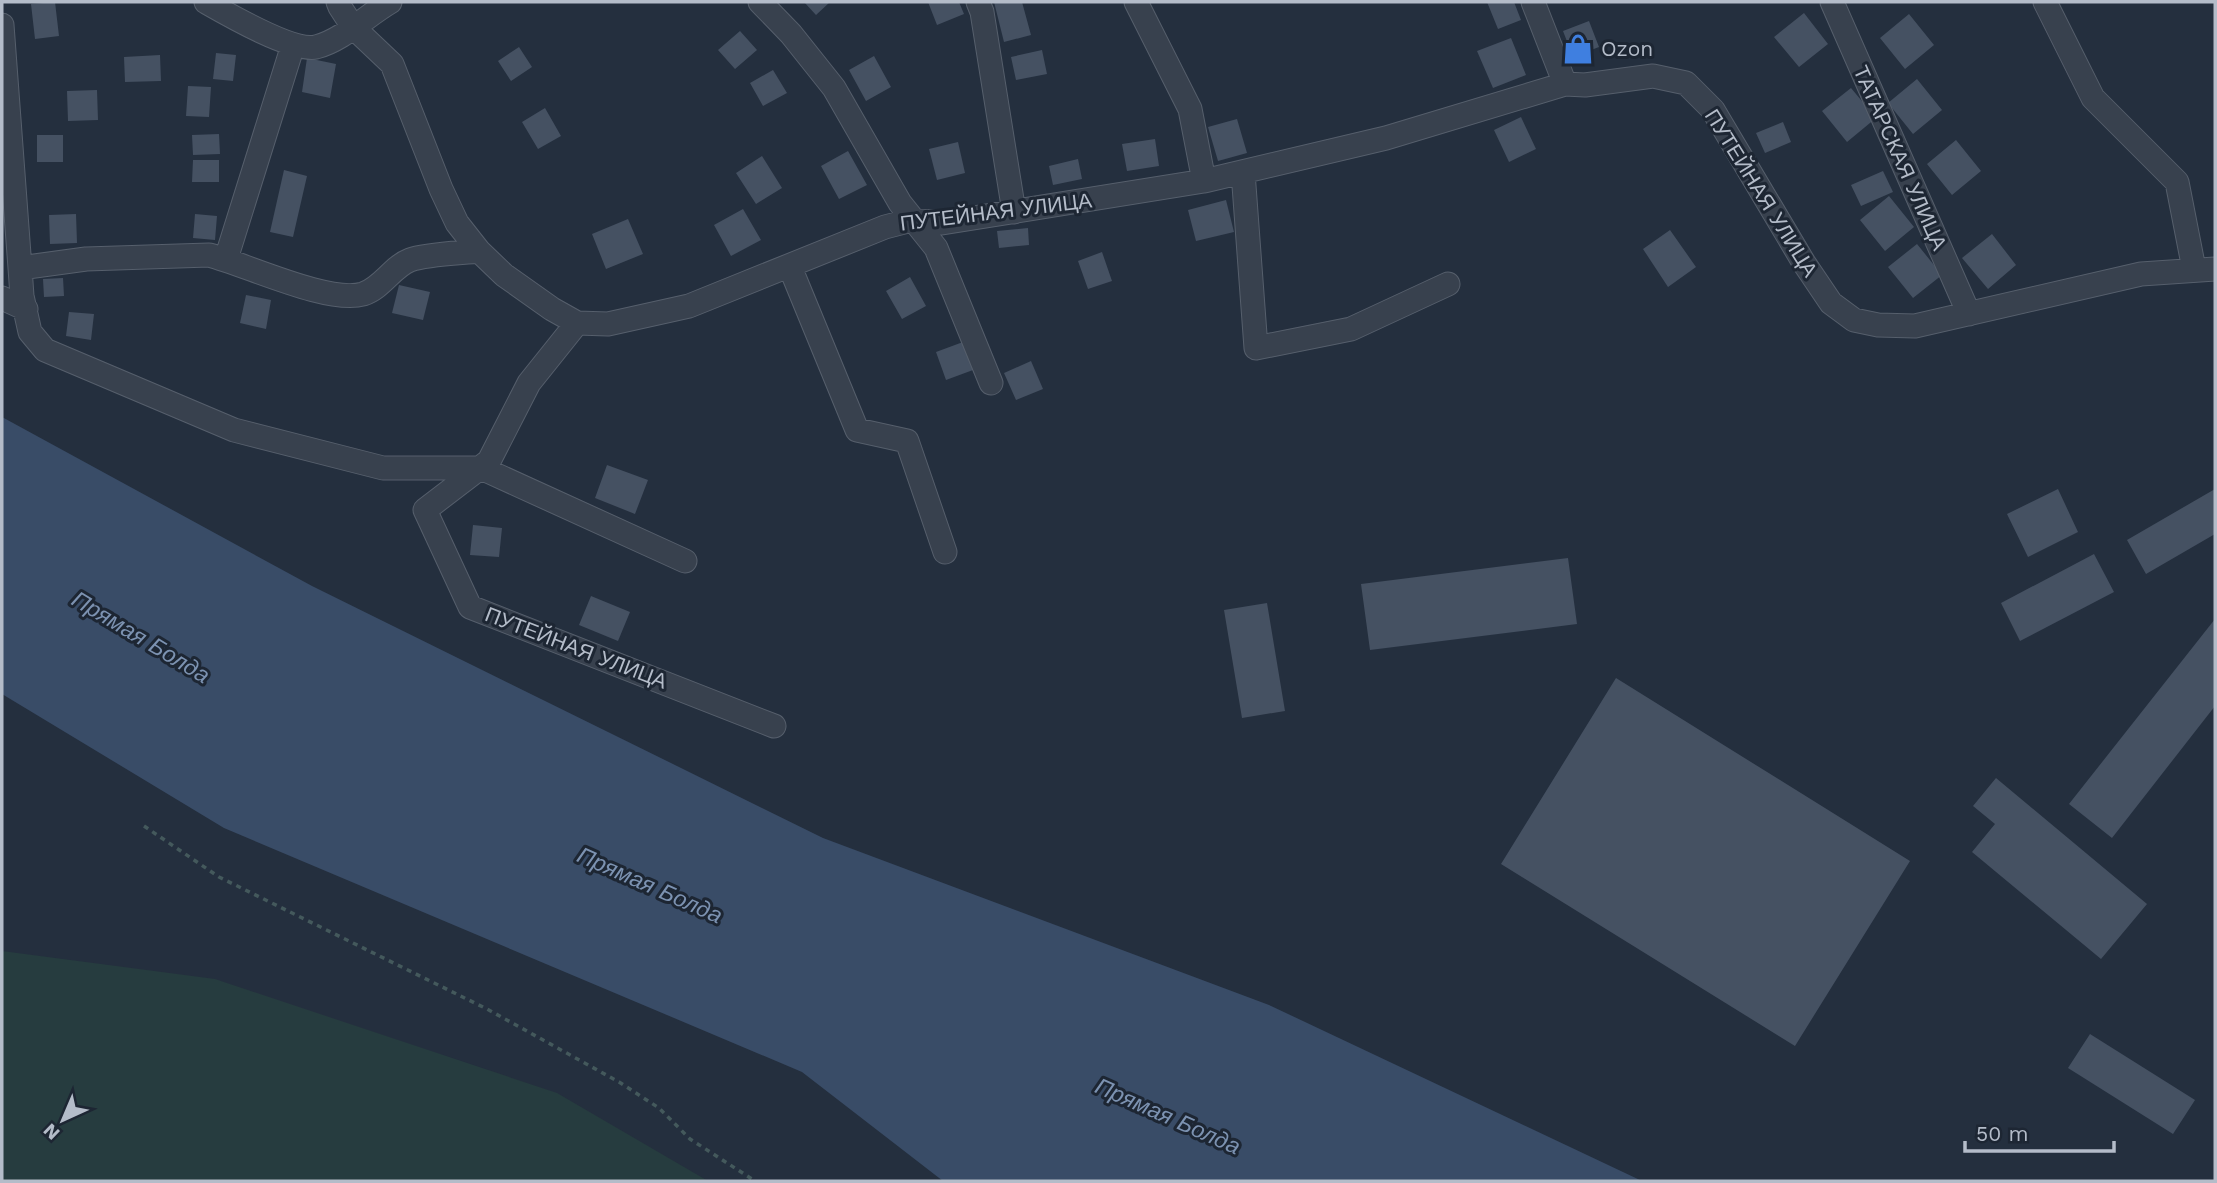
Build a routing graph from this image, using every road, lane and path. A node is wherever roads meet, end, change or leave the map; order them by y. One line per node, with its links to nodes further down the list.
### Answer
1 (206, 2): 12 (street)
2 (338, 2): 11 (street)
3 (390, 2): 11 (street)
4 (760, 2): 17 (street)
5 (978, 2): 16 (street)
6 (1136, 2): 15 (street)
7 (1533, 2): 13 (street)
8 (1832, 2): 26 (street, ТАТАРСКАЯ УЛИЦА)
9 (2045, 2): 22 (street)
10 (2, 25): 21 (street)
11 (353, 27): 12 (street); 18 (street)
12 (293, 45): 19 (street)
13 (1565, 84): 14 (street, ПУТЕЙНАЯ УЛИЦА); 26 (street, ПУТЕЙНАЯ УЛИЦА)
14 (1243, 172): 15 (street, ПУТЕЙНАЯ УЛИЦА); 23 (street)
15 (1204, 181): 16 (street, ПУТЕЙНАЯ УЛИЦА)
16 (1014, 212): 17 (street, ПУТЕЙНАЯ УЛИЦА)
17 (912, 220): 20 (street, ПУТЕЙНАЯ УЛИЦА); 28 (street)
18 (479, 251): 19 (street); 27 (street)
19 (226, 259): 21 (street)
20 (790, 267): 27 (street, ПУТЕЙНАЯ УЛИЦА); 30 (street)
21 (20, 268): 25 (street)
22 (2205, 269): 26 (street, ПУТЕЙНАЯ УЛИЦА)
23 (1448, 284)
24 (2, 298): 25 (street)
25 (26, 309): 29 (street)
26 (1969, 314)
27 (577, 323): 29 (street, ПУТЕЙНАЯ УЛИЦА)
28 (991, 383)
29 (481, 467): 31 (street); 32 (street, ПУТЕЙНАЯ УЛИЦА)
30 (945, 552)
31 (685, 561)
32 (774, 726)
33 (144, 826): 34 (path)
34 (755, 1181)

